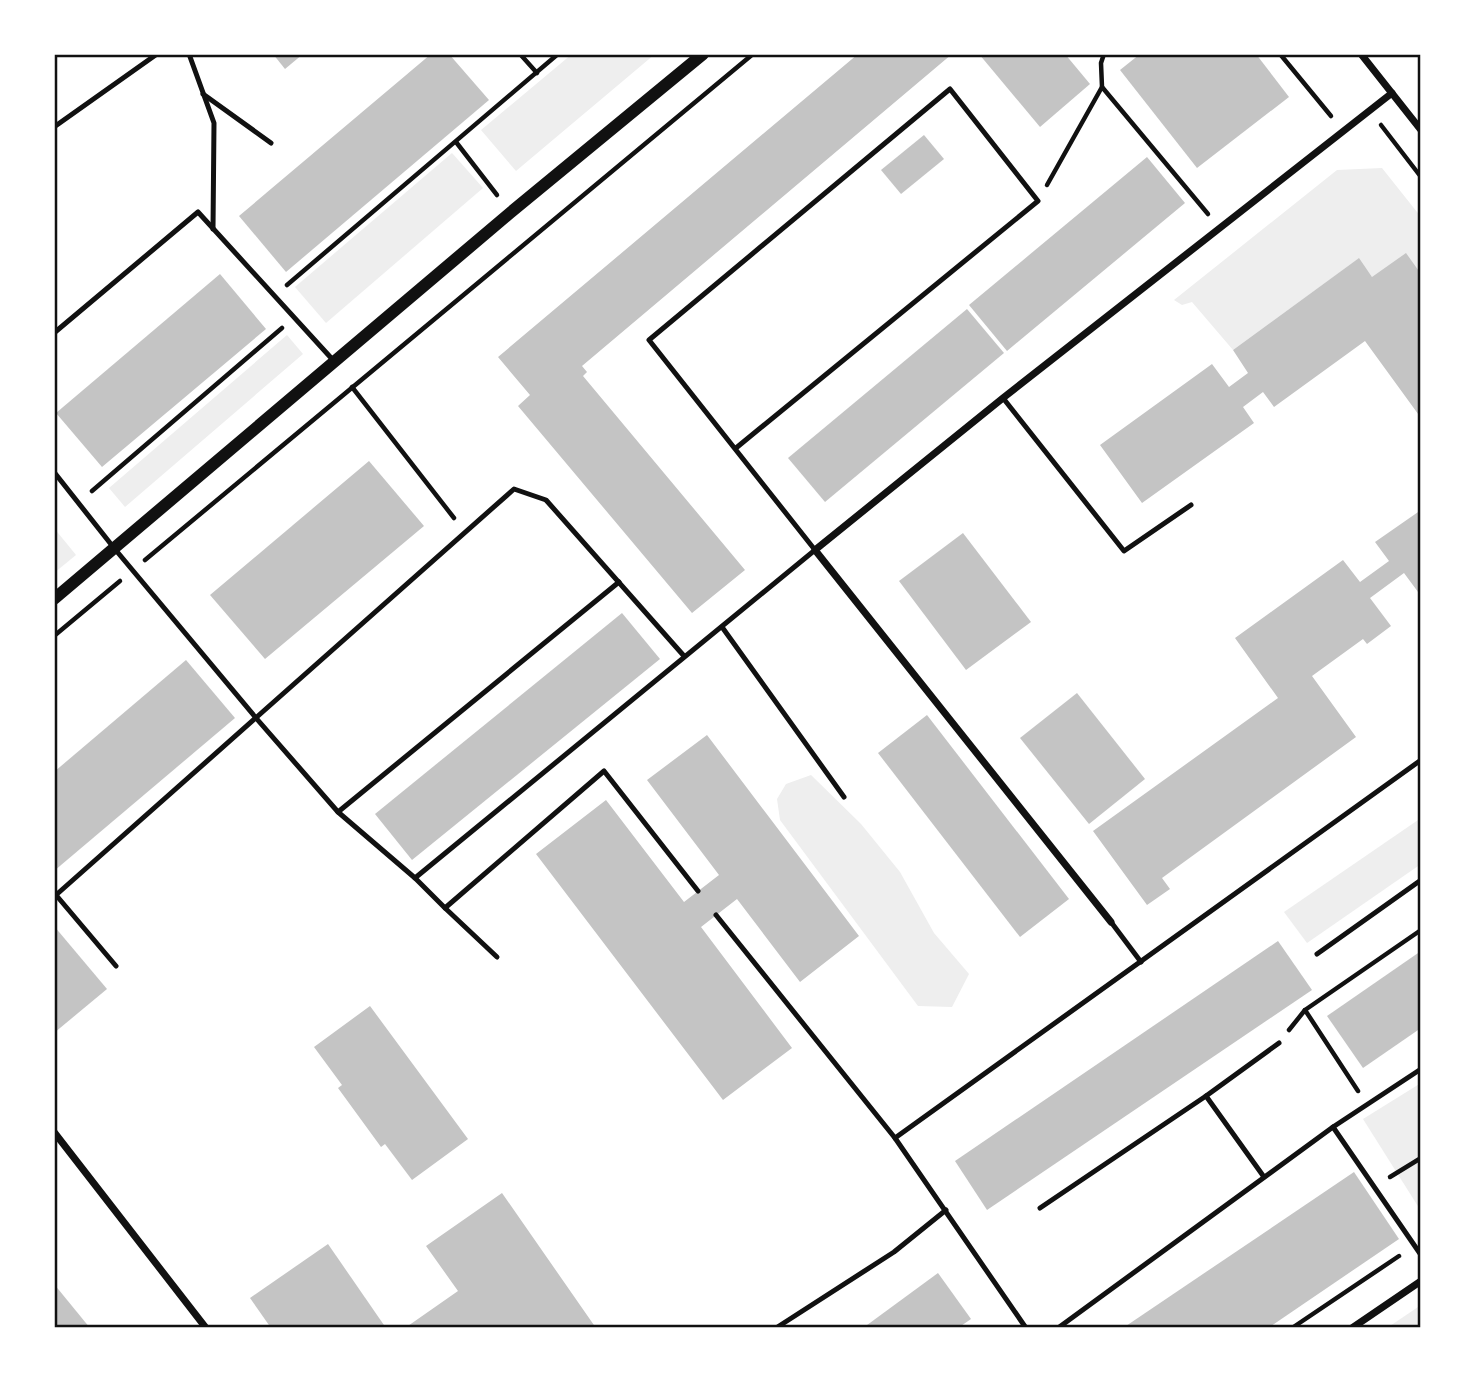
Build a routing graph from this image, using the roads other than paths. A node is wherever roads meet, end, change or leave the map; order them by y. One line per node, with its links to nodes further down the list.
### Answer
1 (157, 54): 7 (lane)
2 (189, 54): 6 (lane)
3 (703, 54): 12 (street)
4 (1361, 54): 5 (street)
5 (1392, 93): 8 (street); 13 (street)
6 (203, 94): 9 (lane); 10 (lane)
7 (54, 127)
8 (1421, 130)
9 (271, 143)
10 (213, 230): 11 (lane); 12 (lane)
11 (54, 334)
12 (335, 362): 17 (street)
13 (1003, 398): 16 (lane); 18 (street)
14 (736, 448): 14 (lane); 18 (lane)
15 (54, 472): 17 (lane)
16 (1191, 505)
17 (114, 548): 20 (street); 23 (lane)
18 (815, 550): 21 (lane); 32 (street)
19 (619, 582): 22 (lane); 23 (lane); 26 (lane)
20 (54, 599)
21 (722, 627): 22 (lane); 25 (lane)
22 (684, 656): 27 (lane)
23 (256, 718): 26 (lane); 36 (lane)
24 (1421, 760): 35 (lane)
25 (844, 797)
26 (338, 812): 27 (lane)
27 (415, 878): 30 (lane)
28 (1421, 880): 33 (lane)
29 (698, 891): 30 (lane)
30 (444, 908): 34 (lane)
31 (716, 915): 42 (lane)
32 (1111, 922): 35 (lane)
33 (1317, 954)
34 (497, 957)
35 (1141, 962): 42 (lane)
36 (116, 966)
37 (1279, 1043): 39 (lane)
38 (1421, 1069): 40 (lane)
39 (1206, 1096): 43 (lane); 44 (lane)
40 (1334, 1127): 43 (lane); 46 (lane)
41 (54, 1132): 48 (street)
42 (895, 1138): 45 (lane)
43 (1264, 1177): 51 (lane)
44 (1040, 1208)
45 (946, 1210): 49 (lane); 50 (lane)
46 (1421, 1255)
47 (1421, 1281): 52 (street)
48 (206, 1328)
49 (776, 1328)
50 (1026, 1328)
51 (1058, 1328)
52 (1352, 1328)

